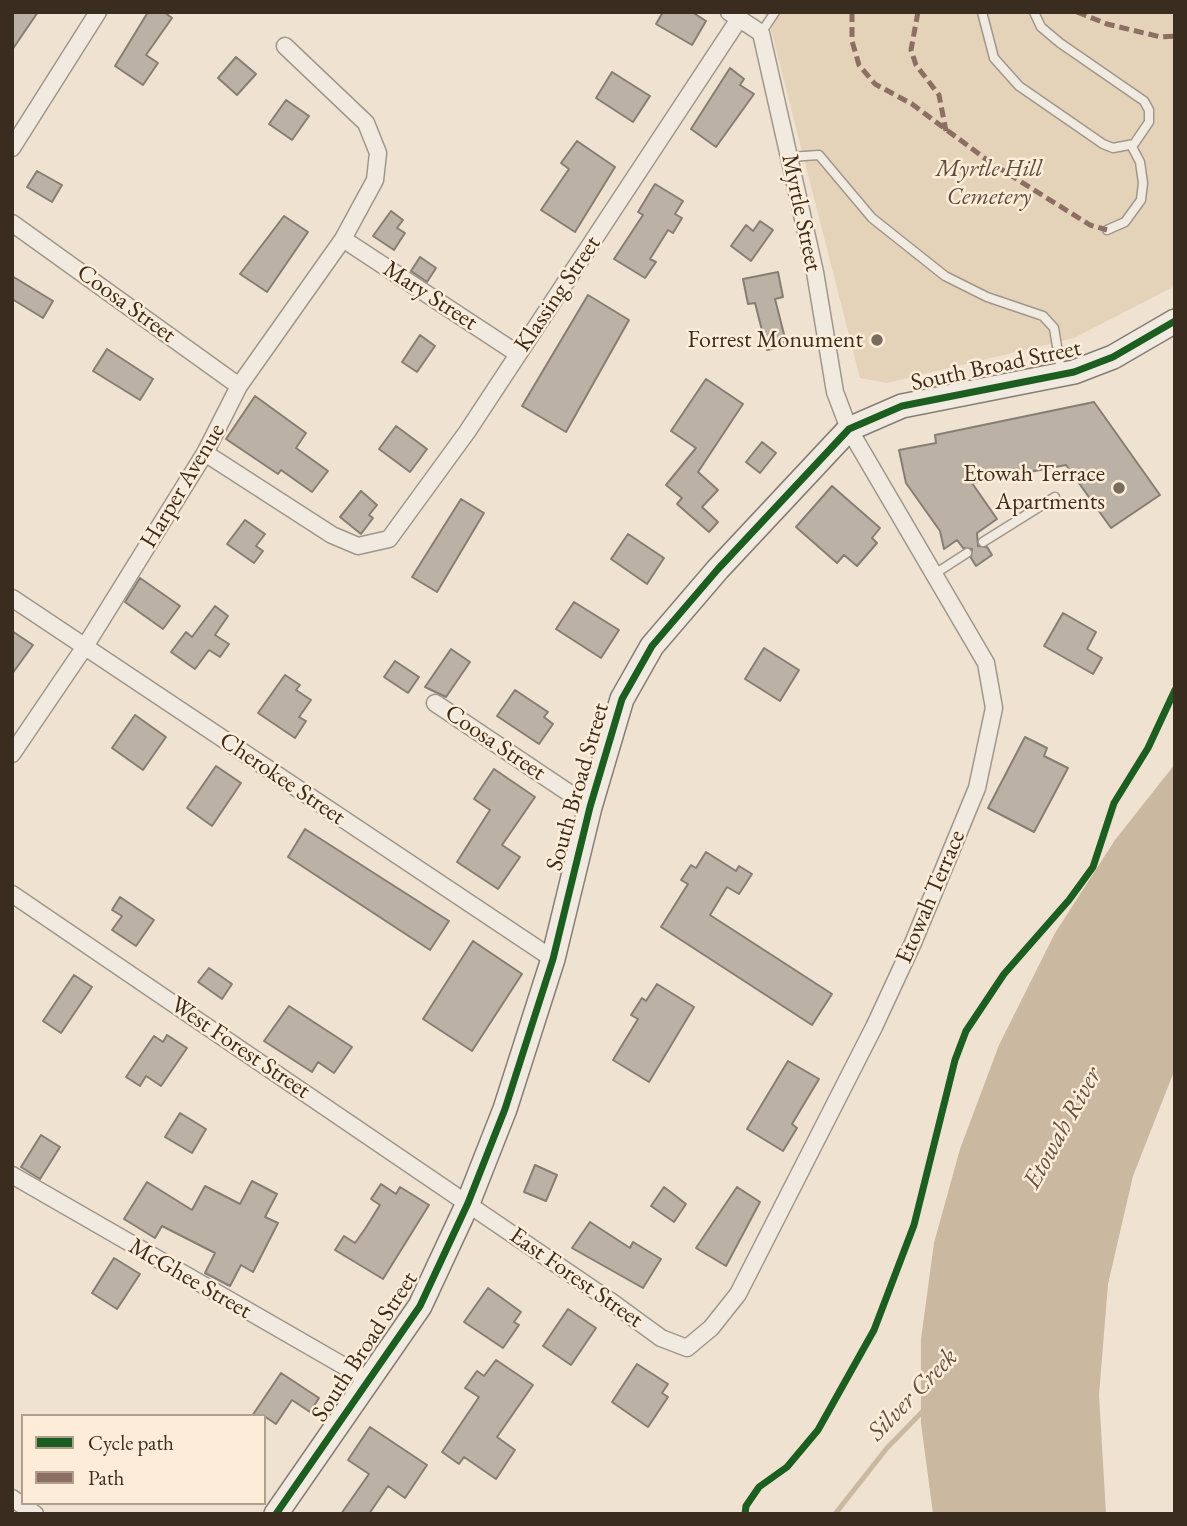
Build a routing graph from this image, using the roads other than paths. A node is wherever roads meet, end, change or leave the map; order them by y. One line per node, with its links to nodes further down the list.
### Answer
1 (98, 12): 9 (street)
2 (775, 12): 6 (lane)
3 (982, 12): 8 (lane)
4 (1034, 12): 8 (lane)
5 (734, 15): 6 (street); 15 (street, Klassing Street)
6 (761, 33): 10 (street, Myrtle Street)
7 (285, 46): 13 (street, Harper Avenue)
8 (1131, 145): 12 (lane)
9 (12, 148)
10 (789, 157): 16 (lane); 18 (street, Myrtle Street)
11 (12, 223): 17 (street, Coosa Street)
12 (1107, 230)
13 (342, 239): 15 (street, Mary Street); 17 (street, Harper Avenue)
14 (1175, 321): 16 (main road, South Broad Street)
15 (518, 354): 19 (street, Klassing Street)
16 (1061, 374): 18 (main road, South Broad Street)
17 (239, 386): 19 (street, Harper Avenue)
18 (849, 429): 23 (street, Etowah Terrace); 28 (main road, South Broad Street)
19 (205, 453): 25 (street, Harper Avenue)
20 (1055, 497): 21 (lane)
21 (983, 542)
22 (967, 553): 23 (lane)
23 (933, 575): 33 (street, Etowah Terrace)
24 (12, 598): 25 (street, Cherokee Street)
25 (84, 648): 27 (street, Harper Avenue); 30 (street, Cherokee Street)
26 (435, 703): 28 (street, Coosa Street)
27 (12, 754)
28 (590, 807): 30 (main road, South Broad Street)
29 (12, 894): 32 (street, West Forest Street)
30 (553, 959): 32 (main road, South Broad Street)
31 (12, 1175): 34 (street, McGhee Street)
32 (468, 1203): 33 (street, East Forest Street); 34 (main road, South Broad Street)
33 (687, 1348)
34 (370, 1381): 35 (main road, South Broad Street)
35 (276, 1514)

